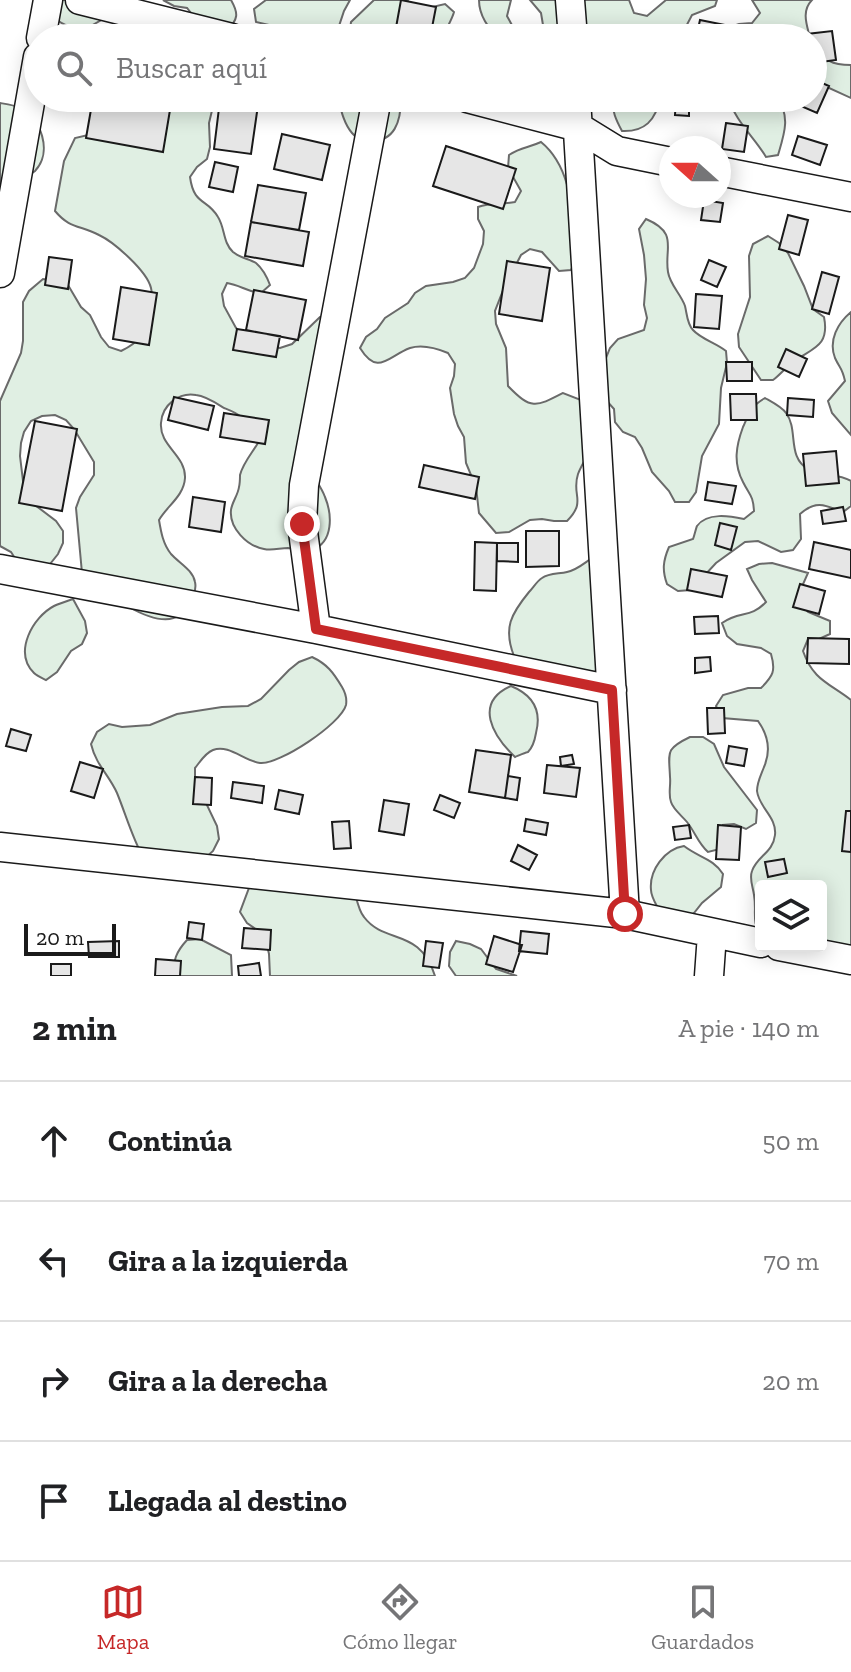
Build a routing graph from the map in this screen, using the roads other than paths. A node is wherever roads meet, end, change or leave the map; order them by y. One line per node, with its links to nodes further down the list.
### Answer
1 (48, 0): 4 (street)
2 (80, 0): 5 (street)
3 (570, 0): 6 (street)
4 (44, 24)
5 (176, 24)
6 (572, 24)
7 (28, 112): 15 (street)
8 (374, 112): 17 (street)
9 (521, 112): 11 (street)
10 (577, 112): 11 (street)
11 (578, 127): 12 (street); 18 (street)
12 (659, 160)
13 (731, 173): 14 (street)
14 (851, 197)
15 (0, 273)
16 (0, 569): 17 (street)
17 (316, 629): 18 (street)
18 (612, 690): 20 (street)
19 (0, 847): 20 (street)
20 (625, 914): 21 (street)
21 (712, 934): 22 (street); 25 (street)
22 (755, 942)
23 (810, 952): 24 (street)
24 (851, 960)
25 (709, 976)

